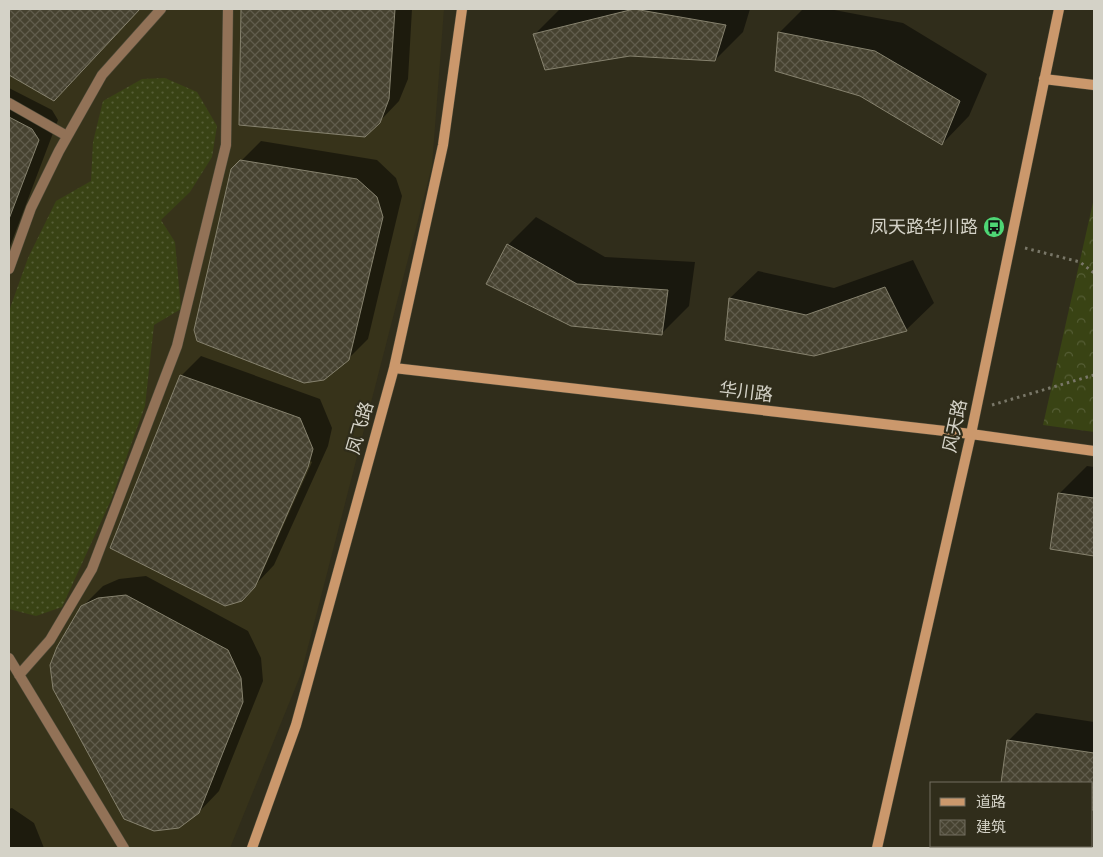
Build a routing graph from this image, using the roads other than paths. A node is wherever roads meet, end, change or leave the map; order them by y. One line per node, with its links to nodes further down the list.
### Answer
1 (161, 9): 8 (lane)
2 (228, 9): 14 (lane)
3 (462, 9): 10 (street, 凤飞路)
4 (1059, 9): 5 (street, 风天路)
5 (1044, 79): 6 (street); 11 (street, 风天路)
6 (1094, 85)
7 (9, 103): 8 (lane)
8 (68, 136): 9 (lane)
9 (9, 269)
10 (394, 368): 11 (street, 华川路); 16 (street, 凤飞路)
11 (970, 434): 12 (street, 华川路); 17 (street, 风天路)
12 (1094, 451)
13 (9, 658): 14 (lane)
14 (19, 674): 15 (lane)
15 (124, 848)
16 (252, 848)
17 (877, 848)

